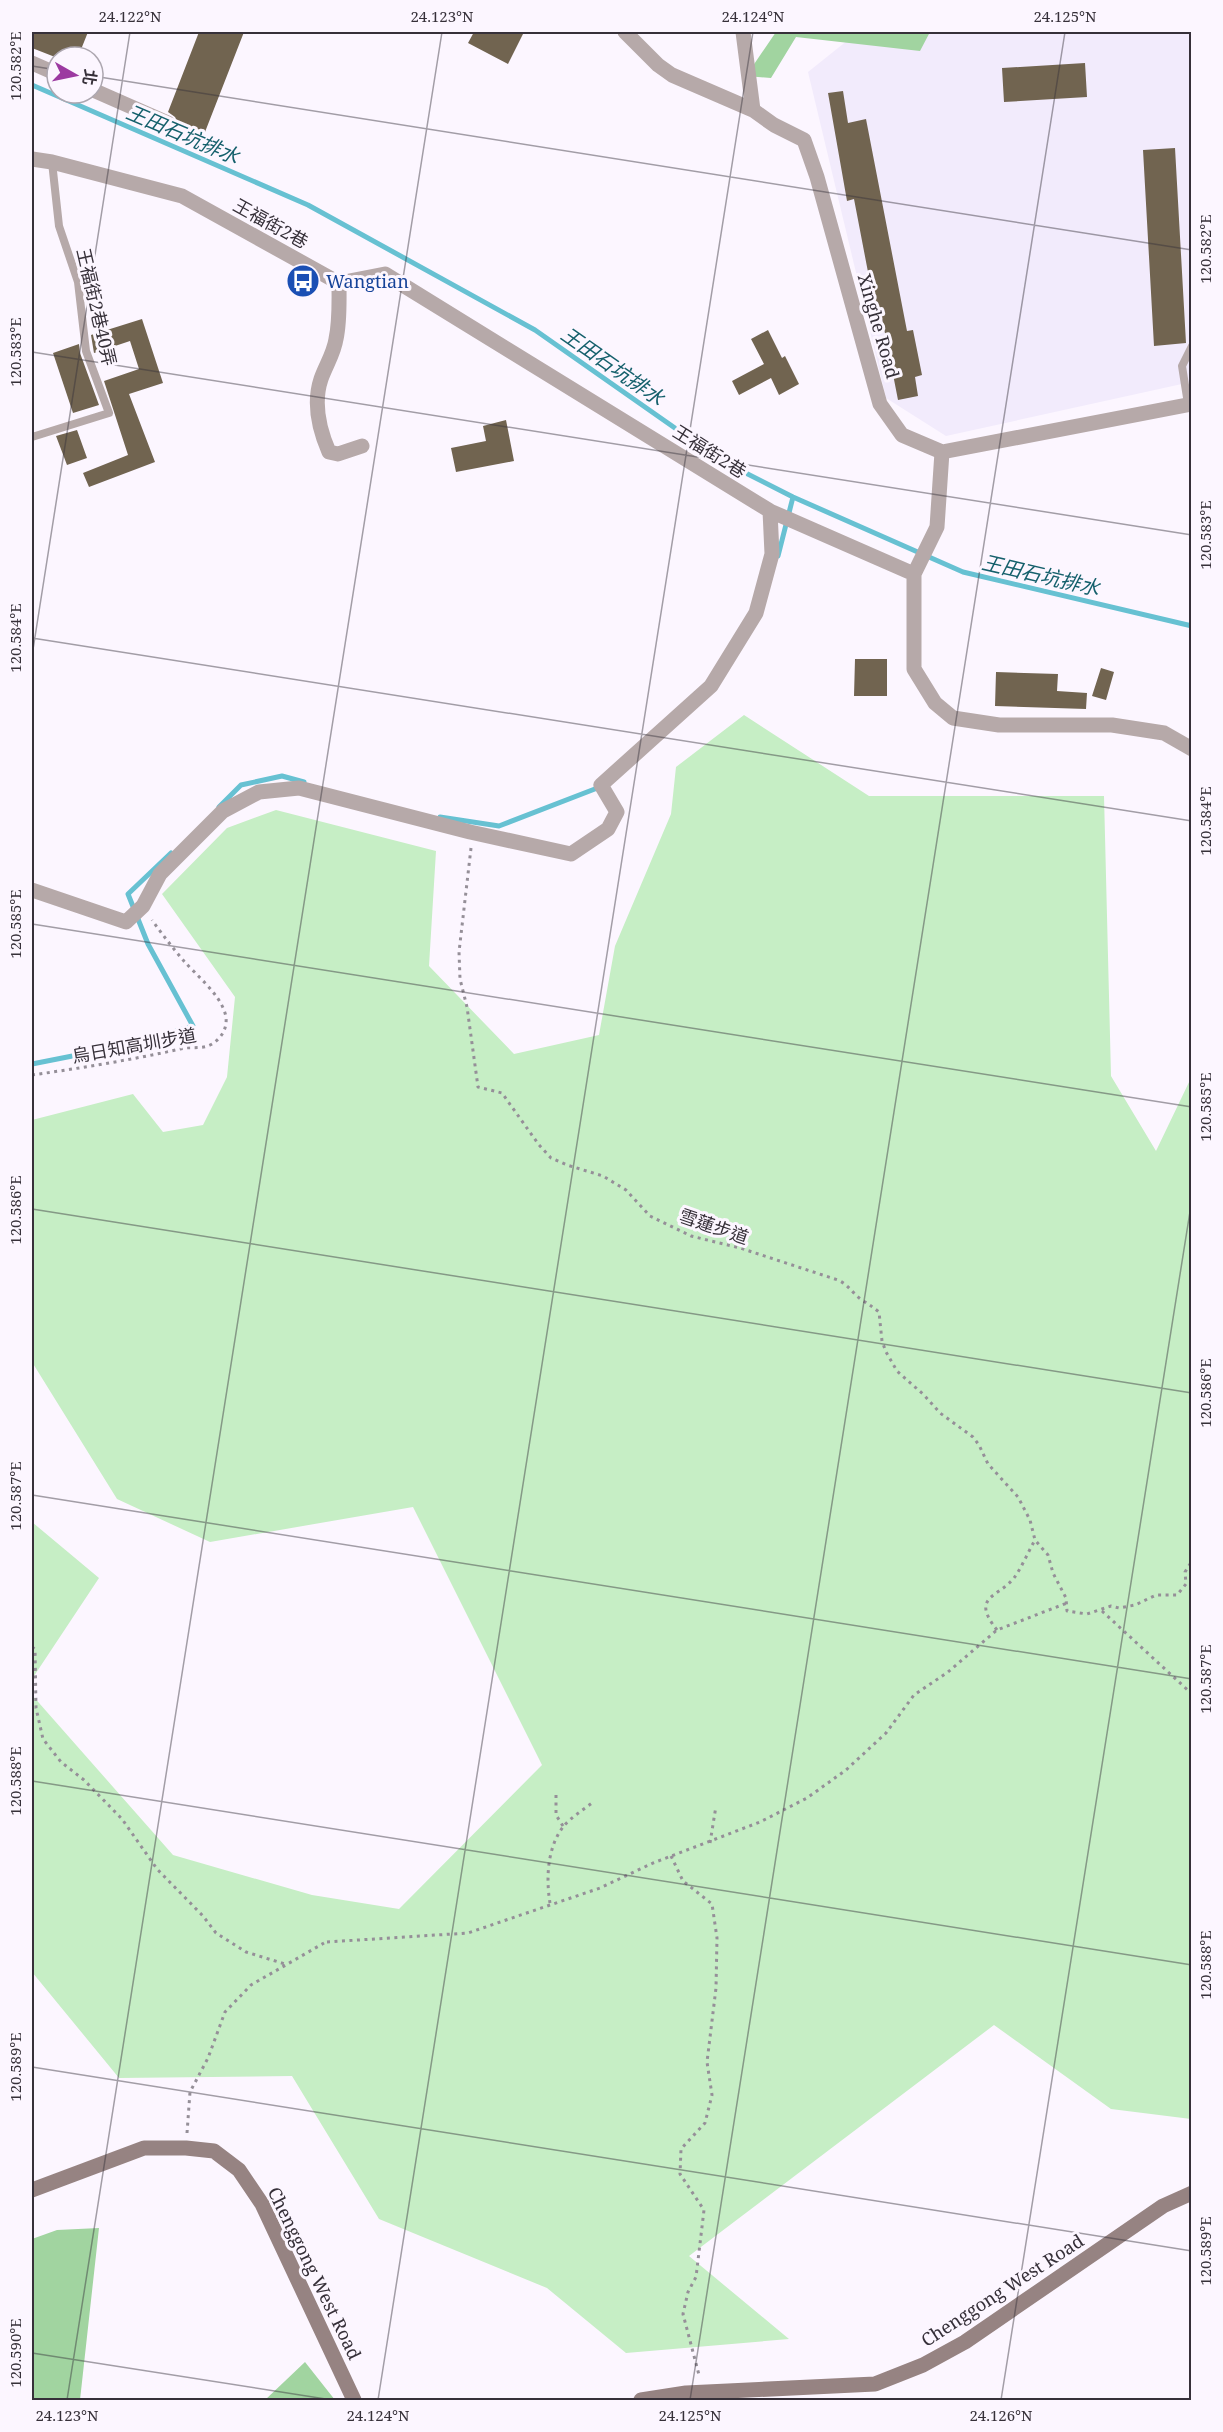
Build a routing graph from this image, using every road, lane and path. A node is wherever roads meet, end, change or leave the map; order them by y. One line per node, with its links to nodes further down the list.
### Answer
1 (625, 32): 4 (street, Xinghe Road)
2 (743, 32): 4 (street)
3 (105, 95): 5 (street)
4 (753, 110): 13 (street, Xinghe Road)
5 (168, 123)
6 (32, 159): 7 (street, 王福街2巷)
7 (52, 162): 8 (street, 王福街2巷); 11 (lane, 王福街2巷40弄)
8 (339, 283): 12 (street); 14 (street, 王福街2巷)
9 (1191, 346): 10 (lane)
10 (1190, 404): 13 (street)
11 (32, 437)
12 (362, 446)
13 (942, 452): 15 (street)
14 (782, 516): 15 (street, 王福街2巷); 17 (street)
15 (914, 574): 16 (street)
16 (1191, 749)
17 (470, 832): 19 (street); 21 (path, 雪蓮步道)
18 (32, 890): 19 (street)
19 (143, 906): 20 (path, 烏日知高圳步道)
20 (32, 1075)
21 (1035, 1540): 23 (path); 25 (path)
22 (1191, 1561): 24 (path)
23 (1067, 1603): 24 (path); 25 (path)
24 (1102, 1611): 27 (path)
25 (997, 1630): 32 (path)
26 (32, 1647): 35 (path)
27 (1191, 1694)
28 (556, 1795): 31 (path)
29 (592, 1803): 31 (path)
30 (716, 1806): 32 (path)
31 (563, 1826): 34 (path)
32 (710, 1843): 33 (path)
33 (671, 1856): 34 (path); 39 (path)
34 (550, 1903): 35 (path)
35 (285, 1964): 36 (path)
36 (186, 2148): 37 (street, Chenggong West Road); 41 (street, Chenggong West Road)
37 (32, 2190)
38 (1191, 2193): 39 (street, Chenggong West Road)
39 (703, 2392): 40 (street, Chenggong West Road)
40 (686, 2397): 42 (street, Chenggong West Road)
41 (354, 2400)
42 (641, 2400)

